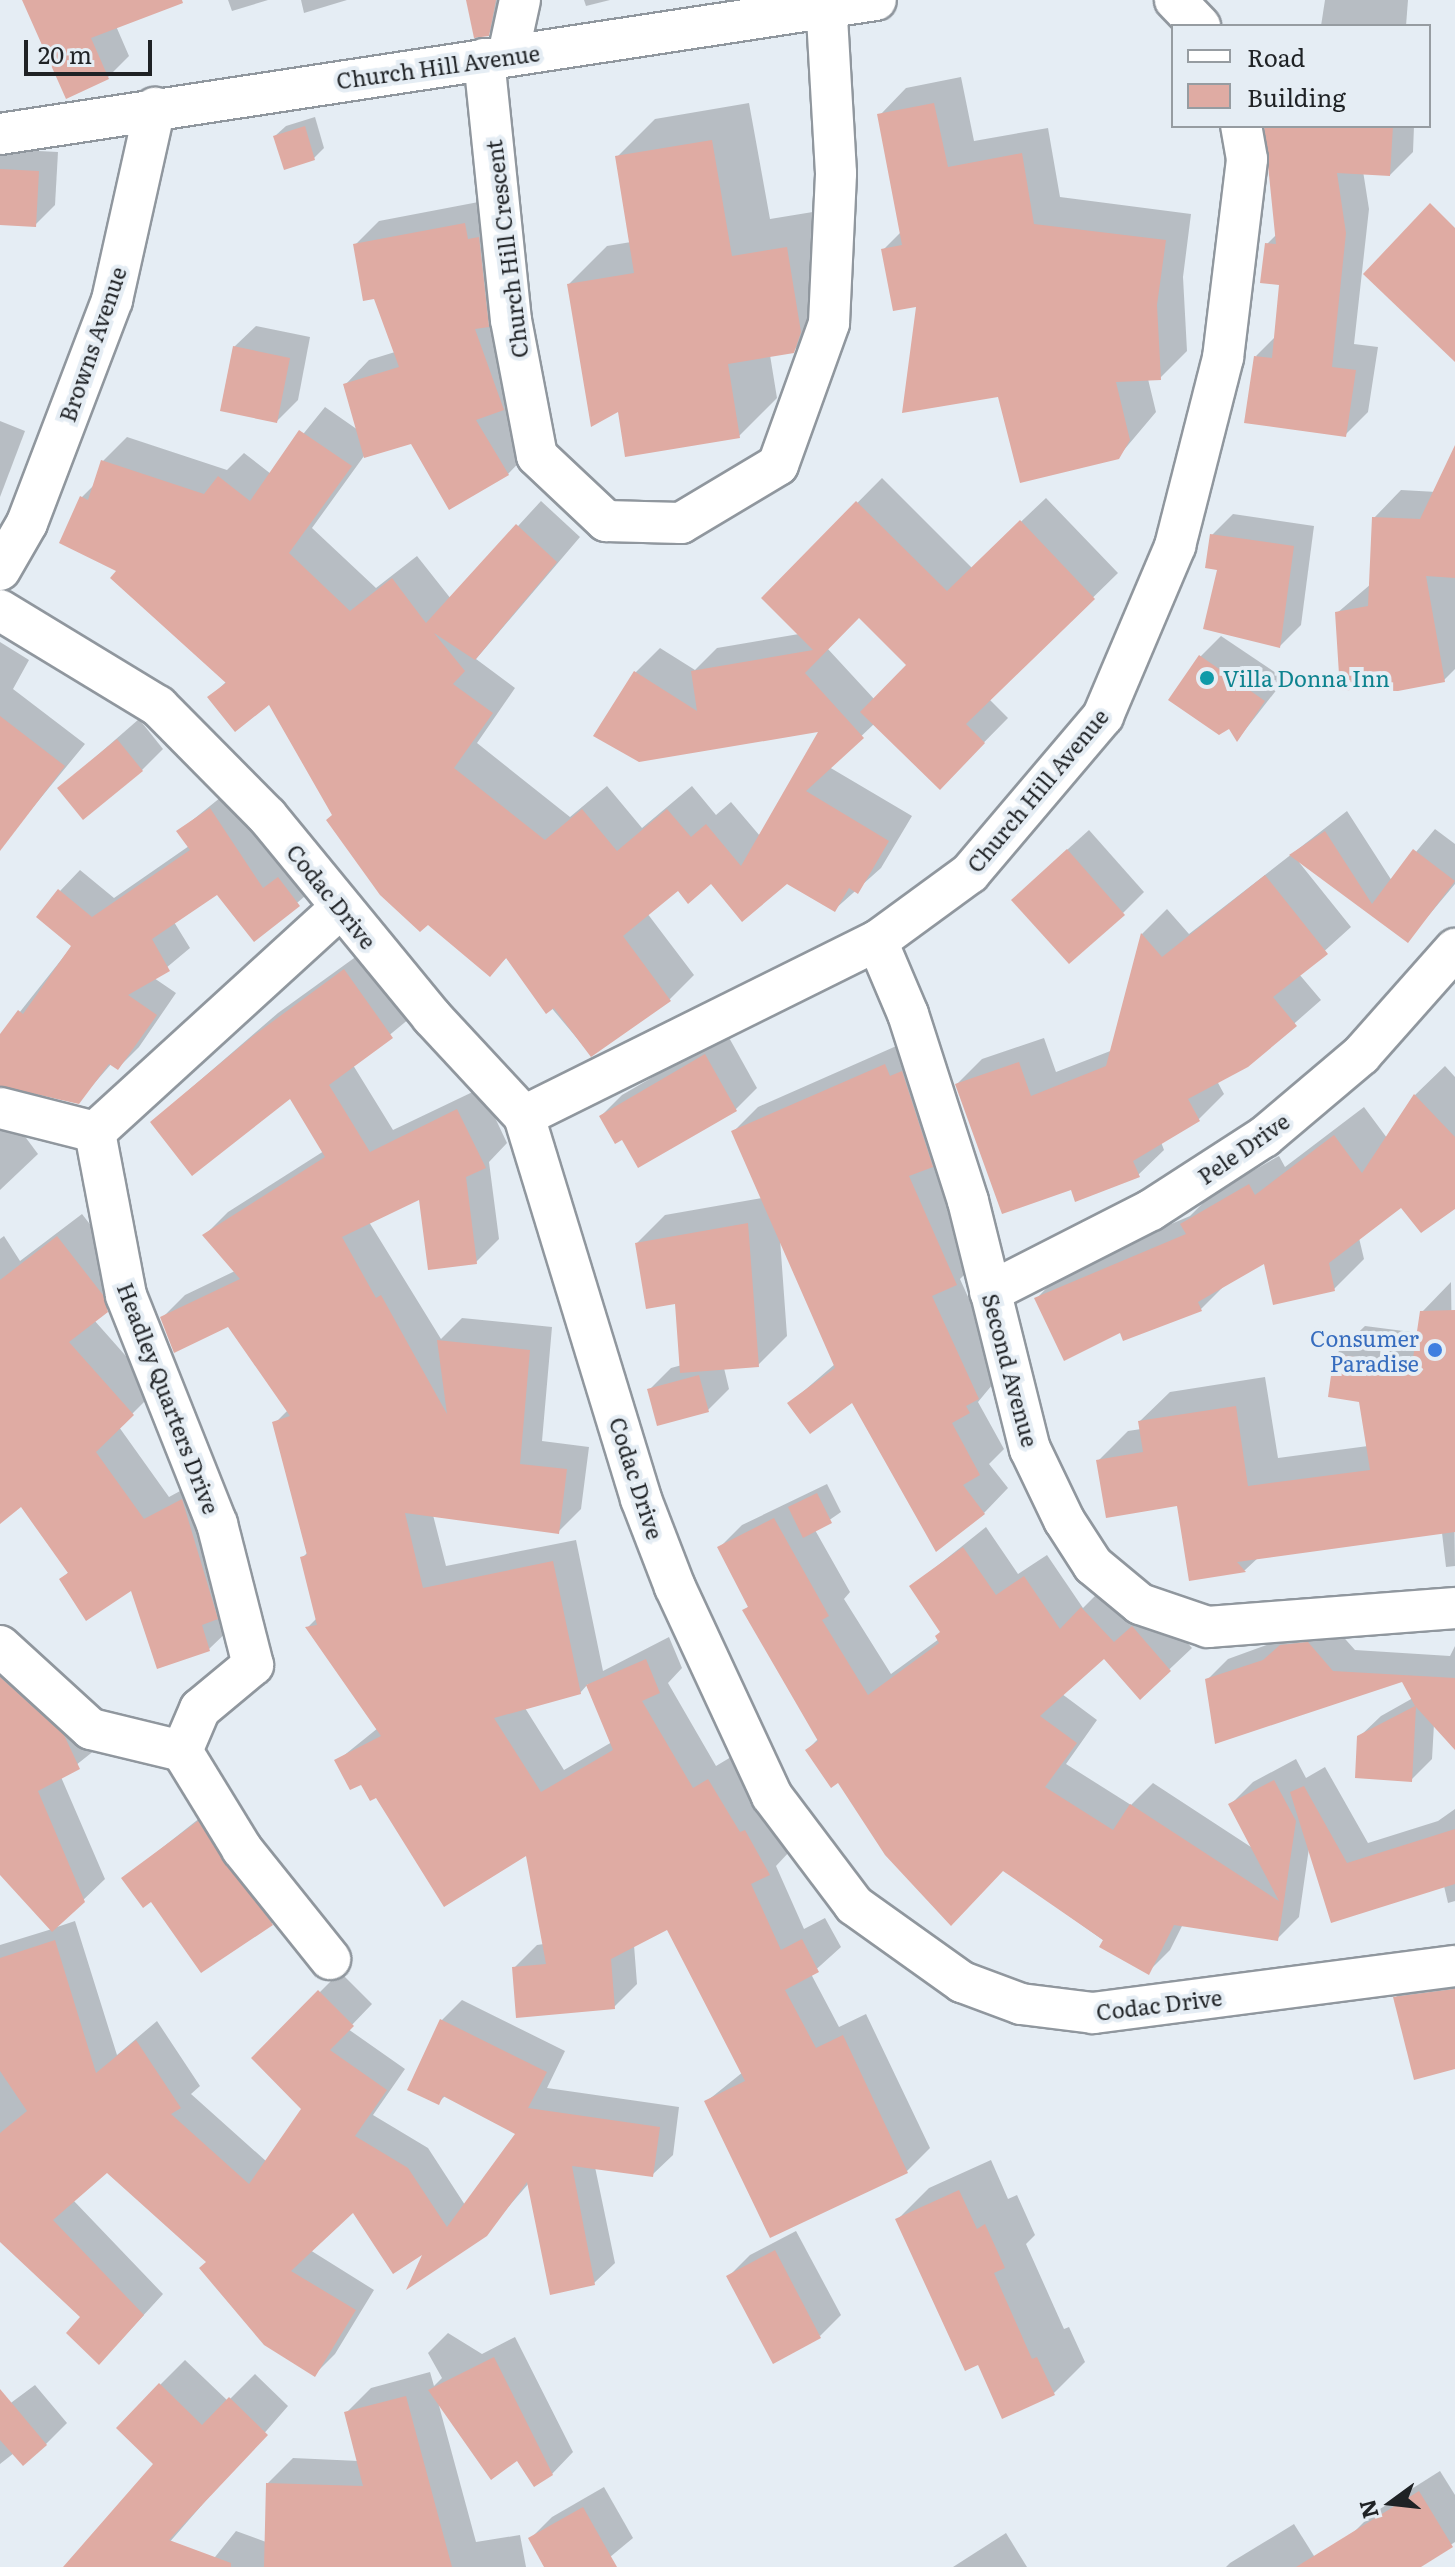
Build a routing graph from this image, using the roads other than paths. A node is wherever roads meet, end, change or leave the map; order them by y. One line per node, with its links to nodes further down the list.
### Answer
1 (520, 0): 6 (street, Church Hill Crescent)
2 (876, 0): 4 (street, Church Hill Avenue)
3 (1175, 0): 5 (street)
4 (827, 4): 6 (street, Church Hill Avenue); 6 (street, Church Hill Crescent)
5 (1198, 24)
6 (496, 57): 7 (street, Church Hill Avenue)
7 (155, 108): 9 (street, Church Hill Avenue); 10 (street, Browns Avenue)
8 (1241, 128): 13 (street, Church Hill Avenue)
9 (0, 134)
10 (0, 570)
11 (0, 610): 12 (street, Codac Drive)
12 (341, 907): 16 (street, Codac Drive); 17 (street)
13 (877, 941): 16 (street, Church Hill Avenue); 18 (street, Second Avenue)
14 (1455, 949): 18 (street, Pele Drive)
15 (0, 1108): 17 (street)
16 (524, 1116): 23 (street, Codac Drive)
17 (95, 1132): 21 (street, Headley Quarters Drive)
18 (990, 1292): 19 (street, Second Avenue)
19 (1455, 1608)
20 (0, 1646): 21 (street)
21 (182, 1751): 22 (street)
22 (330, 1959)
23 (1455, 1966)

